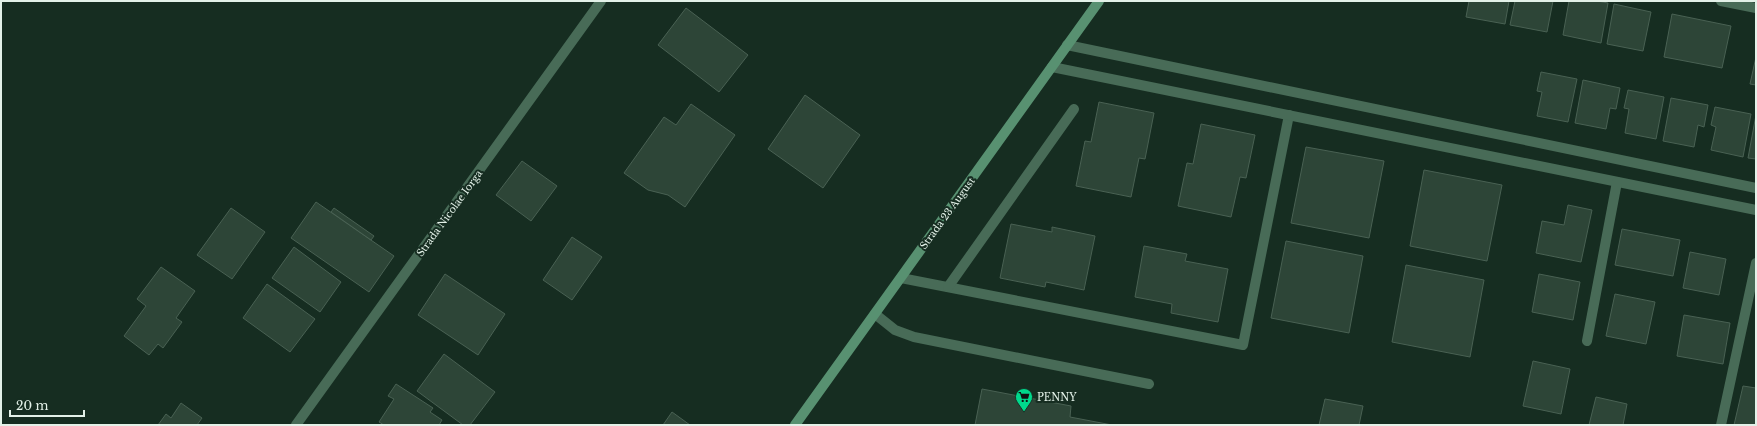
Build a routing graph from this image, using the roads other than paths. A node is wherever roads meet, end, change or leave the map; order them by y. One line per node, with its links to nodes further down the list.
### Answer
1 (601, 1): 18 (street, Strada Nicolae Iorga)
2 (1099, 1): 5 (main road, Strada 23 August)
3 (1721, 1): 4 (street)
4 (1756, 8)
5 (1067, 45): 6 (main road, Strada 23 August); 10 (street)
6 (1052, 67): 8 (street); 13 (main road, Strada 23 August)
7 (1074, 109): 14 (street)
8 (1289, 115): 9 (street); 14 (street)
9 (1616, 182): 11 (street); 16 (street)
10 (1756, 188)
11 (1756, 210)
12 (1756, 263): 20 (street)
13 (901, 278): 14 (street); 15 (main road, Strada 23 August)
14 (948, 287)
15 (875, 314): 17 (street); 19 (main road, Strada 23 August)
16 (1587, 341)
17 (1150, 384)
18 (296, 425)
19 (795, 425)
20 (1721, 425)

